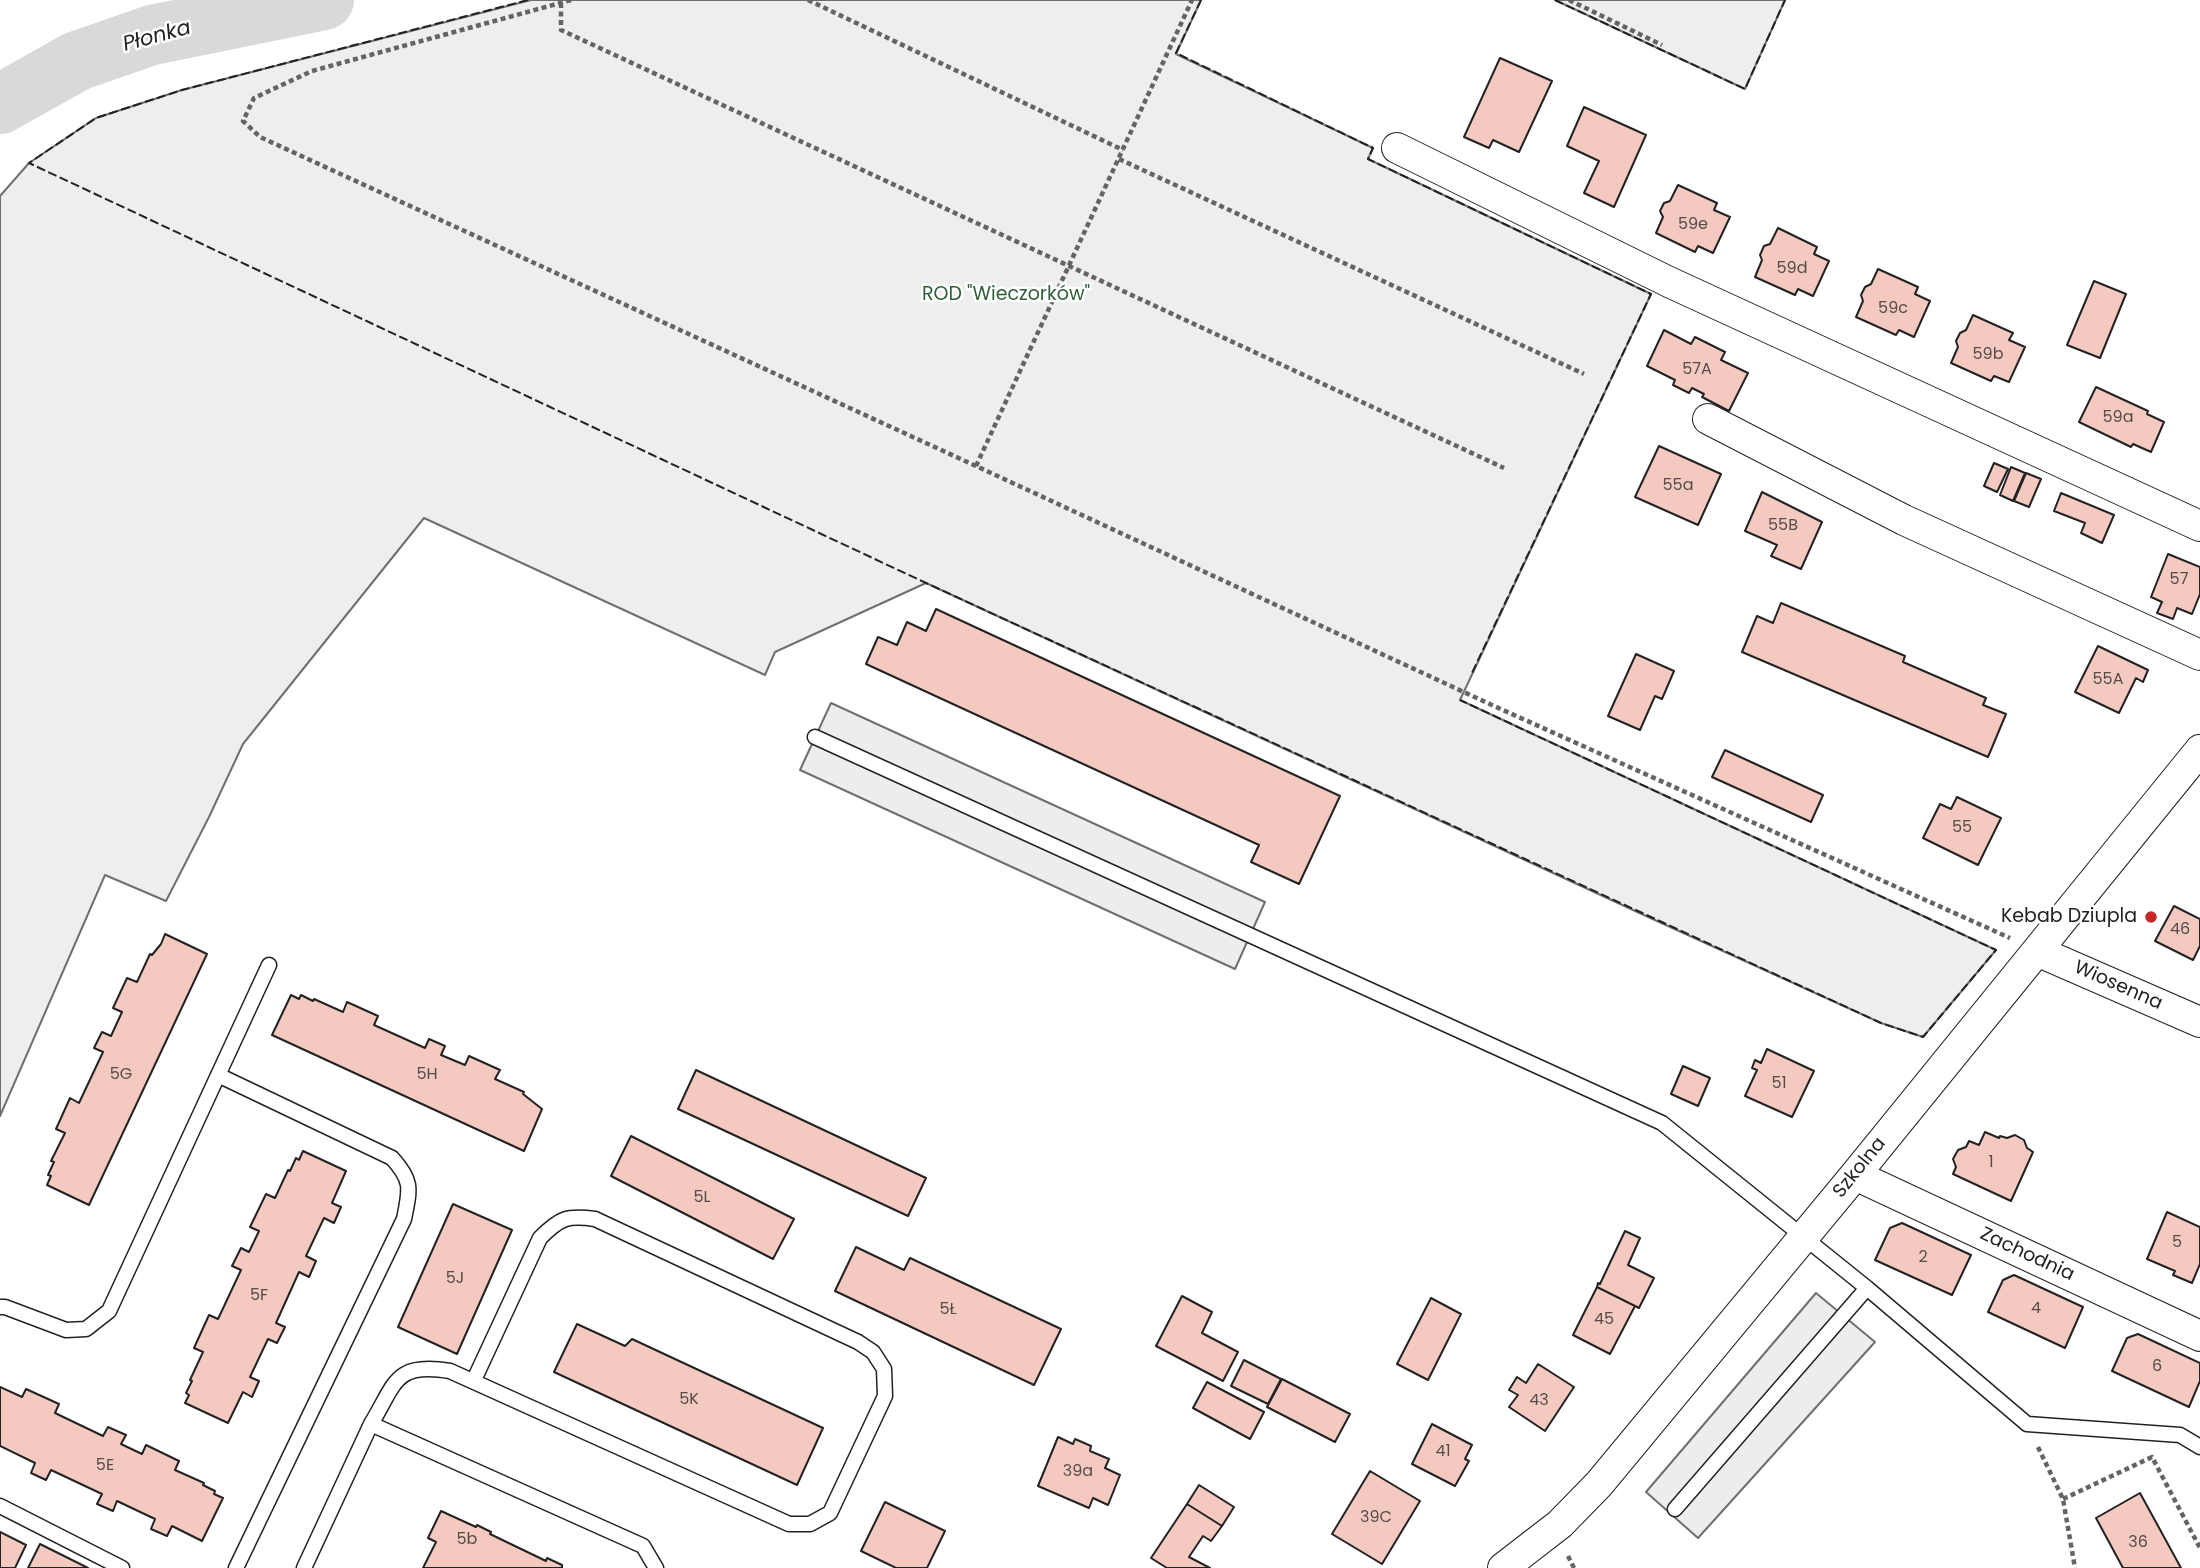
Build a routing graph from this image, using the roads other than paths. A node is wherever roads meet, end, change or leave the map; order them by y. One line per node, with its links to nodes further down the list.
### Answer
1 (1397, 148): 3 (street)
2 (1709, 419): 4 (street)
3 (2200, 526)
4 (2200, 655)
5 (815, 737): 12 (lane)
6 (2200, 750): 7 (street, Szkolna)
7 (2037, 951): 9 (street, Wiosenna); 11 (street, Szkolna)
8 (269, 965): 10 (lane)
9 (2200, 1022)
10 (218, 1075): 14 (lane); 22 (lane)
11 (1855, 1175): 12 (street, Szkolna); 15 (street, Zachodnia)
12 (1803, 1237): 13 (lane); 25 (street, Szkolna)
13 (1867, 1288): 18 (lane); 20 (lane)
14 (0, 1307)
15 (2200, 1336)
16 (474, 1380): 16 (lane); 17 (lane)
17 (371, 1424): 23 (lane); 24 (lane)
18 (2200, 1447)
19 (0, 1506): 21 (lane)
20 (1675, 1509)
21 (122, 1568)
22 (236, 1568)
23 (304, 1568)
24 (656, 1568)
25 (1503, 1568)

